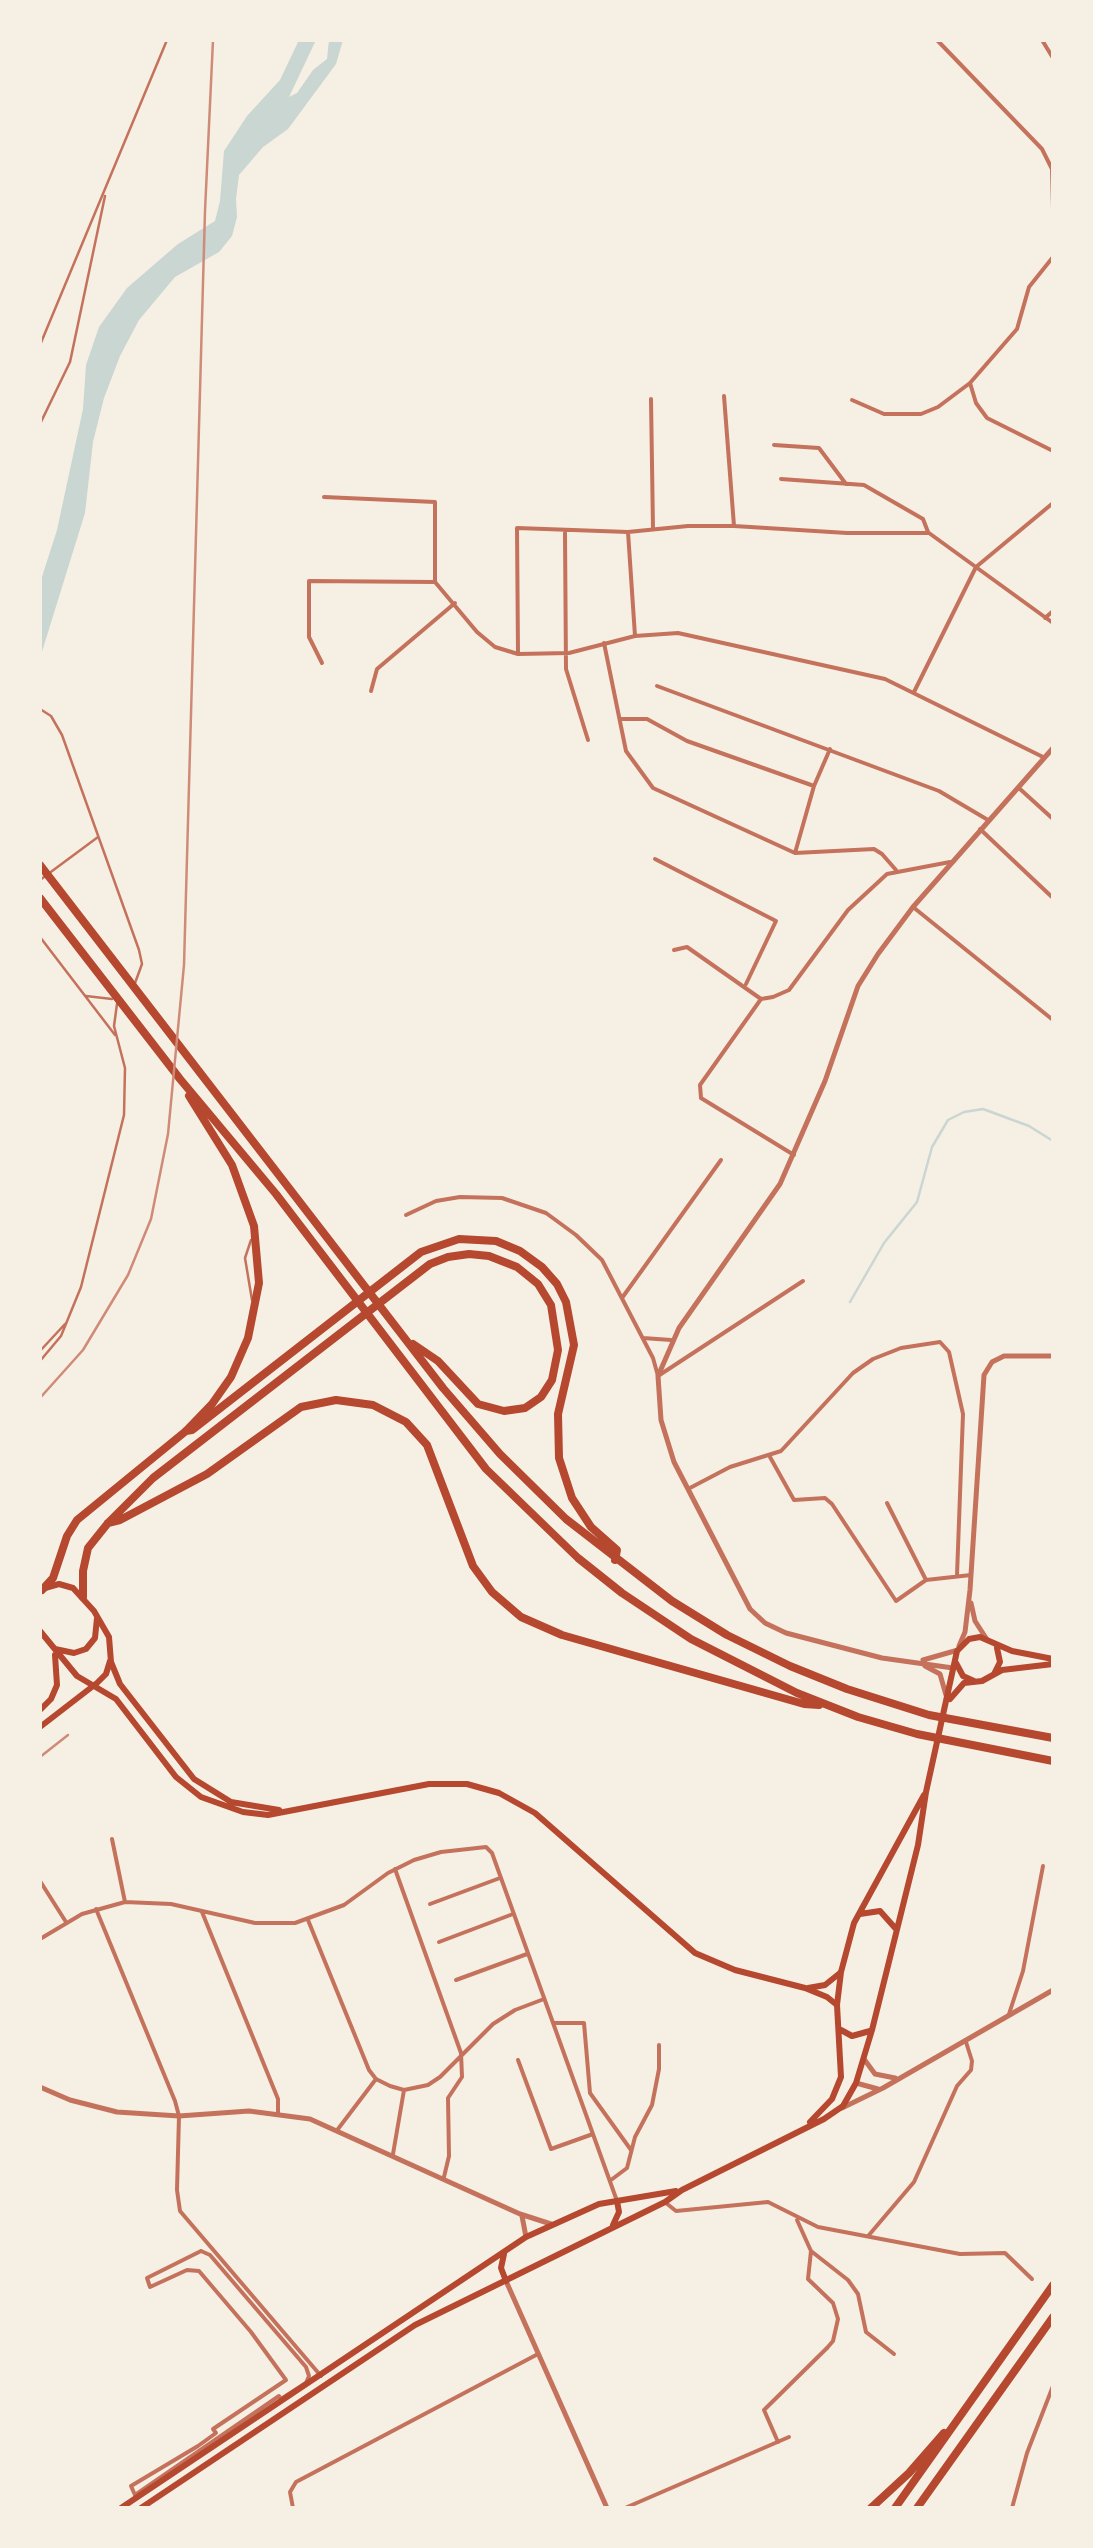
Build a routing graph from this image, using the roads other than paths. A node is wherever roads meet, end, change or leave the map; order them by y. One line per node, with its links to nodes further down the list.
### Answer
1 (167, 40): 5 (lane)
2 (937, 40): 6 (street)
3 (1042, 40): 4 (street)
4 (1053, 58)
5 (106, 189): 8 (lane); 13 (lane)
6 (1053, 209)
7 (1053, 258): 9 (street)
8 (40, 346)
9 (970, 383): 12 (street); 15 (street)
10 (724, 396): 20 (street)
11 (651, 399): 21 (street)
12 (852, 400)
13 (40, 424)
14 (774, 445): 17 (street)
15 (1053, 451)
16 (781, 480): 17 (street)
17 (846, 484): 24 (street)
18 (324, 497): 26 (street)
19 (1053, 503): 25 (street)
20 (734, 526): 21 (street); 24 (street)
21 (653, 529): 23 (street)
22 (564, 531): 23 (street); 33 (street); 34 (street)
23 (628, 532): 31 (street)
24 (928, 533): 25 (street)
25 (976, 567): 29 (street); 38 (street)
26 (435, 582): 27 (street); 35 (street)
27 (455, 603): 34 (street); 37 (street)
28 (1053, 611): 29 (street)
29 (1045, 618): 30 (street)
30 (1053, 623)
31 (635, 636): 32 (street); 38 (street)
32 (604, 643): 33 (street); 40 (street)
33 (568, 653): 34 (street); 41 (street)
34 (518, 654)
35 (322, 663)
36 (656, 686): 43 (street)
37 (371, 691)
38 (914, 692): 44 (street)
39 (42, 710): 50 (lane)
40 (620, 719): 45 (street); 51 (street)
41 (588, 740)
42 (1053, 748): 44 (street)
43 (830, 749): 45 (street); 47 (street)
44 (1043, 757): 46 (street)
45 (814, 786): 51 (street)
46 (1017, 786): 47 (street); 48 (street)
47 (988, 820): 49 (street)
48 (1053, 820)
49 (980, 829): 53 (street); 58 (street)
50 (99, 836): 56 (lane); 63 (lane)
51 (795, 853): 55 (street)
52 (655, 859): 62 (street)
53 (952, 862): 55 (street); 59 (street)
54 (40, 864): 77 (highway)
55 (896, 870): 65 (street)
56 (40, 880)
57 (40, 898): 68 (highway)
58 (1053, 898)
59 (913, 907): 66 (street); 69 (street)
60 (40, 936): 64 (lane)
61 (674, 950): 62 (street)
62 (745, 986): 65 (street)
63 (130, 988)
64 (85, 995): 67 (lane); 67 (lane)
65 (761, 999): 69 (street)
66 (1053, 1020)
67 (116, 1036): 76 (lane)
68 (180, 1079): 72 (highway); 111 (highway)
69 (794, 1156): 79 (street)
70 (721, 1160): 74 (street)
71 (406, 1215): 74 (street)
72 (256, 1236): 75 (highway); 75 (lane)
73 (803, 1281): 83 (street)
74 (621, 1299): 78 (street)
75 (256, 1309): 84 (highway)
76 (70, 1320): 80 (lane); 82 (lane)
77 (405, 1338): 88 (highway); 89 (highway)
78 (643, 1338): 79 (street); 83 (street)
79 (671, 1340): 83 (street)
80 (40, 1351)
81 (1053, 1356): 91 (street)
82 (40, 1361)
83 (658, 1376): 86 (street)
84 (186, 1431): 89 (highway); 94 (highway)
85 (770, 1457): 86 (street); 90 (street); 92 (street)
86 (688, 1489): 102 (street)
87 (886, 1503): 92 (street)
88 (108, 1523): 95 (highway); 111 (highway)
89 (615, 1560): 114 (highway)
90 (957, 1575): 91 (street); 92 (street)
91 (971, 1576): 93 (street)
92 (926, 1580)
93 (970, 1590): 98 (street); 100 (street)
94 (41, 1591): 95 (main road)
95 (83, 1597): 96 (main road)
96 (94, 1611): 99 (main road); 101 (main road)
97 (40, 1631): 99 (main road)
98 (990, 1641): 100 (main road); 103 (main road); 105 (main road)
99 (54, 1649): 107 (main road); 112 (main road)
100 (958, 1650): 102 (street); 104 (main road)
101 (111, 1655): 107 (main road); 117 (main road)
102 (913, 1661): 104 (street); 110 (street)
103 (1053, 1662): 105 (main road)
104 (956, 1670): 106 (main road); 110 (main road)
105 (994, 1674): 106 (main road)
106 (976, 1681): 110 (main road)
107 (93, 1687): 108 (main road); 109 (main road)
108 (105, 1692): 109 (main road); 117 (main road)
109 (78, 1698): 113 (main road)
110 (947, 1703): 116 (main road)
111 (826, 1705): 115 (highway)
112 (40, 1710)
113 (40, 1727)
114 (1051, 1738)
115 (1053, 1762)
116 (926, 1792): 128 (main road); 131 (main road)
117 (300, 1810): 137 (main road)
118 (112, 1840): 123 (street)
119 (1042, 1866): 141 (street)
120 (395, 1870): 121 (street); 129 (street); 147 (street)
121 (500, 1878): 124 (street); 127 (street)
122 (40, 1881): 130 (street)
123 (126, 1902): 125 (street); 126 (street)
124 (430, 1904)
125 (96, 1909): 130 (street); 159 (street)
126 (202, 1912): 129 (street); 158 (street)
127 (513, 1914): 133 (street); 134 (street)
128 (860, 1914): 131 (main road); 135 (main road)
129 (308, 1920): 152 (street)
130 (66, 1922): 132 (street)
131 (897, 1930): 144 (main road)
132 (40, 1939)
133 (439, 1942)
134 (528, 1954): 136 (street); 139 (street)
135 (841, 1972): 137 (main road); 140 (main road)
136 (456, 1980)
137 (804, 1988): 140 (main road)
138 (1053, 1990): 141 (street)
139 (544, 2000): 142 (street); 147 (street)
140 (837, 2005): 143 (main road)
141 (1009, 2014): 145 (street)
142 (553, 2023): 162 (street); 163 (street)
143 (840, 2029): 144 (main road); 150 (main road)
144 (872, 2030): 148 (main road)
145 (964, 2040): 151 (street); 174 (street)
146 (659, 2045): 163 (street)
147 (462, 2053): 156 (street); 165 (street)
148 (864, 2058): 151 (street); 153 (main road)
149 (518, 2060): 162 (street)
150 (842, 2064): 153 (main road); 161 (main road)
151 (898, 2078): 155 (street)
152 (376, 2079): 156 (street); 160 (street)
153 (856, 2083): 155 (street); 157 (main road)
154 (40, 2087): 159 (street)
155 (883, 2088): 157 (street)
156 (404, 2090): 164 (street)
157 (839, 2109): 161 (main road)
158 (278, 2114): 159 (street); 160 (street)
159 (179, 2116): 185 (street)
160 (338, 2129): 164 (street)
161 (801, 2129): 167 (main road)
162 (593, 2134): 166 (street)
163 (631, 2150): 166 (street)
164 (393, 2154): 165 (street)
165 (444, 2178): 170 (street)
166 (610, 2180): 168 (street)
167 (682, 2190): 168 (main road); 169 (main road)
168 (617, 2201): 172 (main road); 173 (main road)
169 (666, 2202): 171 (street); 173 (main road)
170 (520, 2214): 172 (street); 175 (street)
171 (793, 2216): 174 (street); 177 (street)
172 (551, 2224): 175 (main road)
173 (608, 2229): 180 (main road)
174 (869, 2235): 179 (street)
175 (526, 2237): 176 (main road)
176 (506, 2250): 180 (main road); 185 (main road)
177 (811, 2251): 184 (street); 189 (street)
178 (147, 2278): 178 (street)
179 (1032, 2279)
180 (506, 2281): 183 (street); 191 (main road)
181 (1053, 2285): 186 (highway)
182 (1053, 2317): 197 (highway)
183 (538, 2354): 192 (street); 193 (street)
184 (894, 2354)
185 (321, 2376): 190 (main road)
186 (985, 2383): 195 (highway); 196 (highway)
187 (1053, 2386): 198 (street)
188 (789, 2437): 189 (street)
189 (778, 2442): 194 (street)
190 (121, 2508)
191 (141, 2508)
192 (293, 2508)
193 (607, 2508)
194 (625, 2508)
195 (871, 2508)
196 (895, 2508)
197 (920, 2508)
198 (1012, 2508)

